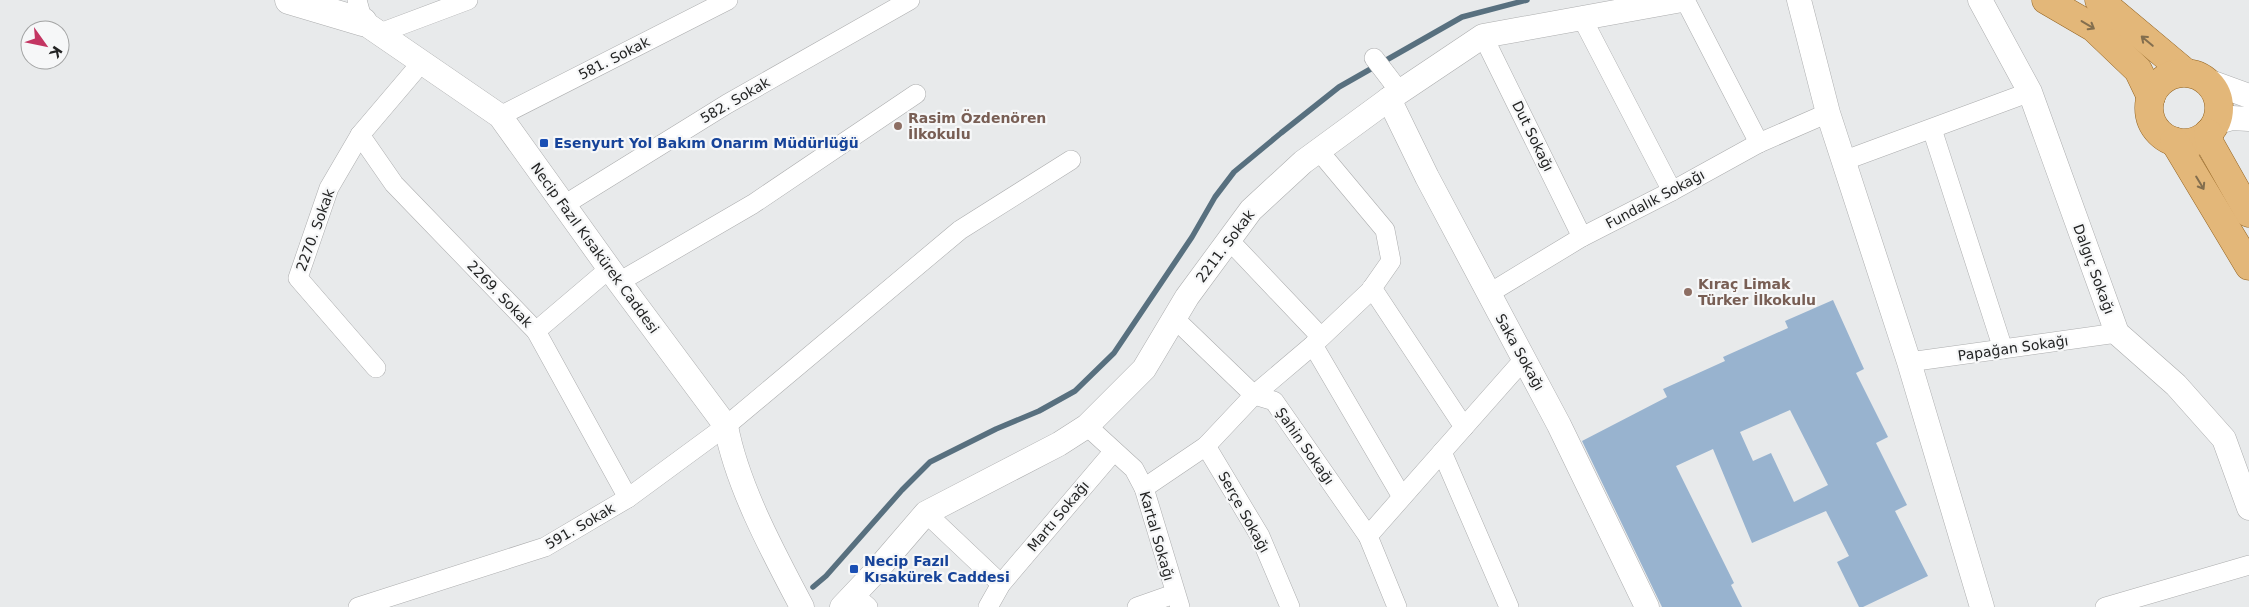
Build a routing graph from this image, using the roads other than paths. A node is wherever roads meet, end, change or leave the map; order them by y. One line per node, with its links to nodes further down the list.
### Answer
1 (289, 0): 11 (main road, Necip Fazıl Kısakürek Caddesi)
2 (335, 0): 11 (main road, Necip Fazıl Kısakürek Caddesi)
3 (468, 0): 11 (street)
4 (728, 0): 23 (street, 581. Sokak)
5 (910, 0): 34 (street, 582. Sokak)
6 (1684, 0): 12 (street, 2211. Sokak); 29 (street)
7 (1799, 0): 22 (street)
8 (1980, 0): 18 (street, Dalgıç Sokağı)
9 (2046, 0): 21 (main road, one-way to 21)
10 (2099, 0): 16 (main road, one-way to 10)
11 (367, 18): 15 (street, Necip Fazıl Kısakürek Caddesi)
12 (1582, 18): 13 (street, 2211. Sokak); 33 (street)
13 (1483, 36): 17 (street, 2211. Sokak); 36 (street, Dut Sokağı)
14 (1374, 58): 17 (street)
15 (422, 62): 23 (street, Necip Fazıl Kısakürek Caddesi); 27 (street, 2270. Sokak)
16 (2195, 76): 20 (street); 21 (main road); 25 (main road)
17 (1393, 89): 30 (street, 2211. Sokak); 41 (street, Saka Sokağı)
18 (2030, 92): 26 (street); 44 (street, Dalgıç Sokağı)
19 (916, 94): 39 (street)
20 (2249, 96)
21 (2151, 97): 28 (main road)
22 (1828, 113): 29 (street, Fundalık Sokağı); 32 (street)
23 (500, 116): 34 (street, Necip Fazıl Kısakürek Caddesi)
24 (2249, 119): 25 (street)
25 (2212, 128): 28 (main road); 35 (main road)
26 (1932, 129): 32 (street); 46 (street)
27 (360, 135): 43 (street, 2269. Sokak); 49 (street, 2270. Sokak)
28 (2174, 141): 38 (main road, one-way to 38)
29 (1759, 143): 33 (street, Fundalık Sokağı)
30 (1320, 151): 37 (street, 2211. Sokak); 40 (street)
31 (1071, 160): 51 (street, 591. Sokak)
32 (1843, 161): 48 (street)
33 (1672, 192): 36 (street, Fundalık Sokağı)
34 (564, 205): 39 (street, Necip Fazıl Kısakürek Caddesi)
35 (2249, 213)
36 (1582, 237): 41 (street, Fundalık Sokağı)
37 (1228, 239): 42 (street, 2211. Sokak); 45 (street)
38 (2249, 266)
39 (614, 276): 43 (street); 51 (street, Necip Fazıl Kısakürek Caddesi)
40 (1372, 288): 45 (street); 53 (street)
41 (1488, 294): 47 (street, Saka Sokağı)
42 (1174, 318): 50 (street, Şahin Sokağı); 52 (street, 2211. Sokak)
43 (536, 331): 59 (street, 2269. Sokak)
44 (2117, 334): 46 (street, Papağan Sokağı); 60 (street, Dalgıç Sokağı)
45 (1317, 341): 50 (street); 58 (street)
46 (2002, 349): 48 (street, Papağan Sokağı)
47 (1525, 358): 53 (street); 74 (street, Saka Sokağı)
48 (1909, 362): 75 (street)
49 (376, 368)
50 (1254, 395): 54 (street); 62 (street, Şahin Sokağı)
51 (726, 426): 59 (street, 591. Sokak); 68 (street, Necip Fazıl Kısakürek Caddesi)
52 (1087, 426): 55 (street, Kartal Sokağı); 61 (street, 2211. Sokak)
53 (1464, 427): 56 (street)
54 (1206, 446): 57 (street); 71 (street, Serçe Sokağı)
55 (1114, 451): 57 (street, Kartal Sokağı); 64 (street, Martı Sokağı)
56 (1442, 452): 58 (street); 73 (street)
57 (1144, 488): 65 (street, Kartal Sokağı)
58 (1402, 497): 62 (street)
59 (628, 498): 67 (street, 591. Sokak)
60 (2249, 508)
61 (926, 513): 64 (street); 66 (street, 2211. Sokak)
62 (1368, 536): 72 (street, Şahin Sokağı)
63 (2249, 565): 76 (street)
64 (1001, 584): 69 (street, Martı Sokağı)
65 (1177, 600): 70 (street)
66 (855, 603)
67 (358, 607)
68 (802, 607)
69 (988, 607)
70 (1137, 607)
71 (1290, 607)
72 (1398, 607)
73 (1509, 607)
74 (1647, 607)
75 (1982, 607)
76 (2105, 607)

